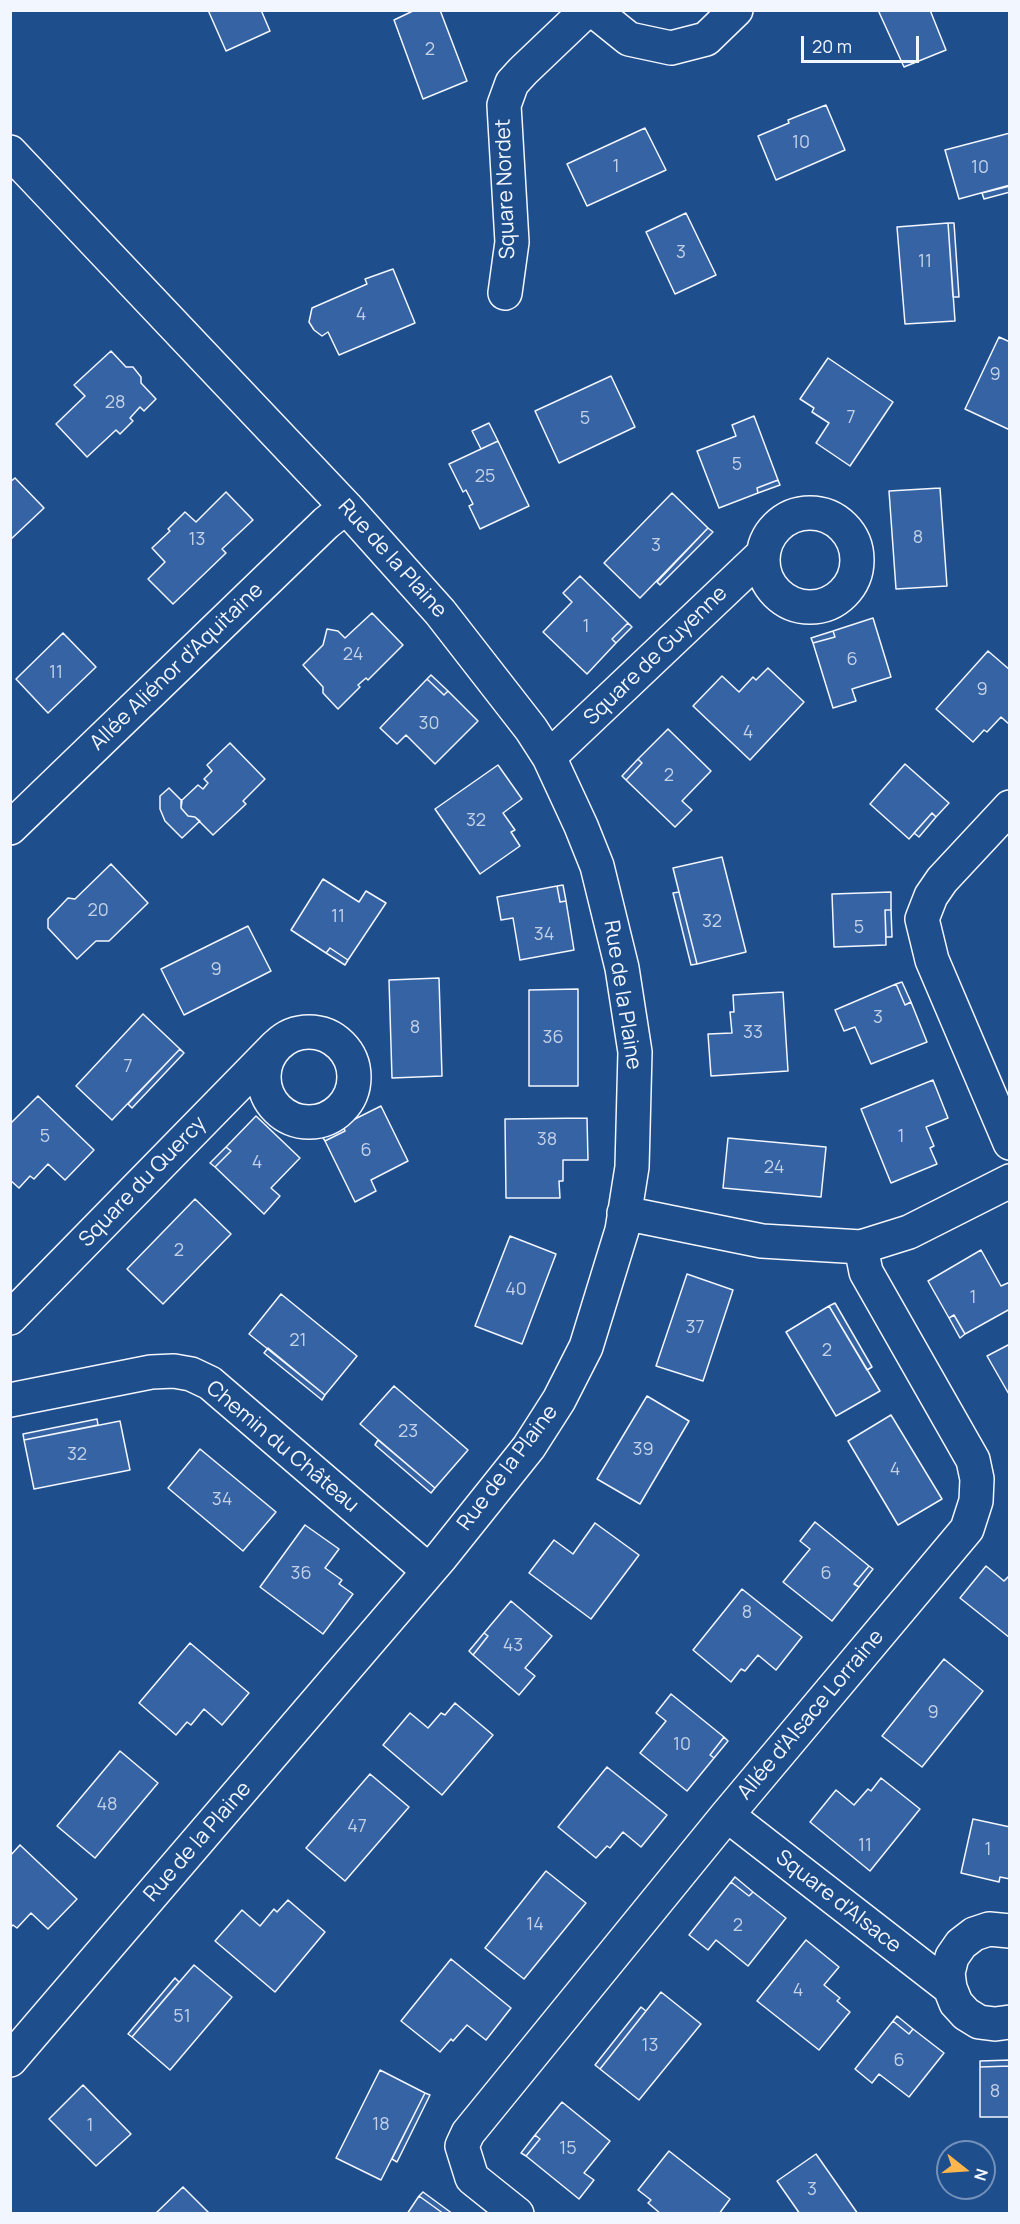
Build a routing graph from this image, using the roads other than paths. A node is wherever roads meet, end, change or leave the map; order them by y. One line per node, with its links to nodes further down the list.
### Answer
1 (587, 10): 5 (street, Square Nordet)
2 (593, 10): 3 (street)
3 (736, 10)
4 (10, 152): 6 (street, Rue de la Plaine)
5 (505, 293)
6 (345, 507): 8 (street, Rue de la Plaine); 10 (street, Allée Aliénor d'Aquitaine)
7 (762, 555): 8 (street, Square de Guyenne)
8 (549, 757): 14 (street, Rue de la Plaine)
9 (1010, 807): 12 (street)
10 (10, 828)
11 (276, 1046): 16 (street, Square du Quercy)
12 (1010, 1143)
13 (1010, 1181): 15 (street)
14 (624, 1213): 15 (street); 18 (street, Rue de la Plaine)
15 (861, 1247): 19 (street, Allée d'Alsace Lorraine)
16 (10, 1318)
17 (10, 1400): 18 (street, Chemin du Château)
18 (429, 1571): 23 (street, Rue de la Plaine)
19 (727, 1815): 21 (street, Square d'Alsace); 24 (street, Allée d'Alsace Lorraine)
20 (1010, 1931): 21 (street)
21 (950, 1988): 22 (street, Square d'Alsace)
22 (1010, 2022)
23 (10, 2060)
24 (517, 2214)

